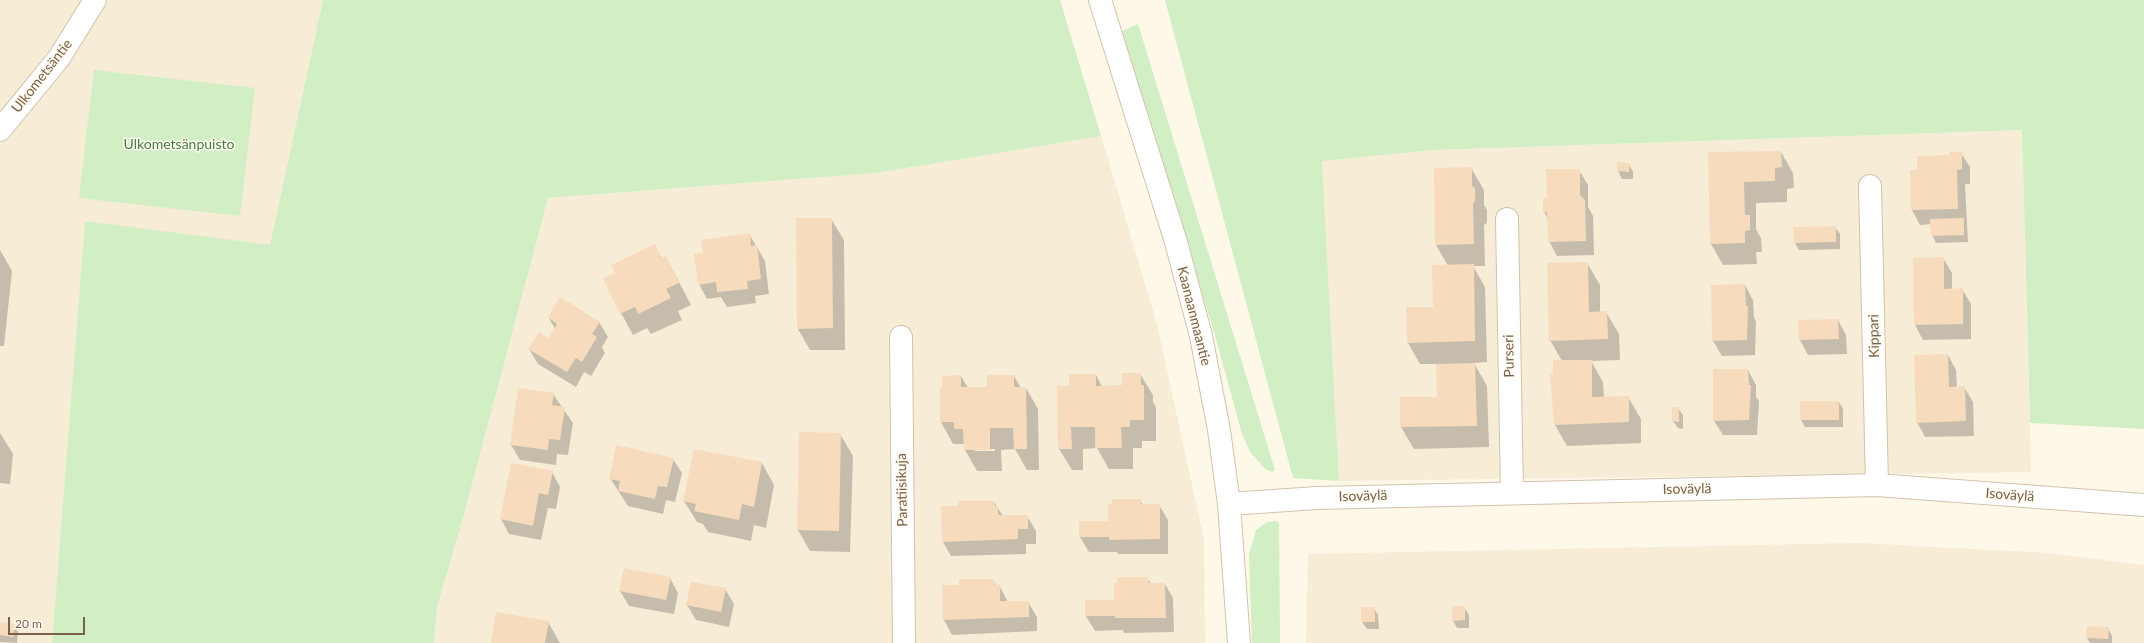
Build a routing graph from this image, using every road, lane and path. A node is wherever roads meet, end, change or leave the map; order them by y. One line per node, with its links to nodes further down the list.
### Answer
1 (95, 0): 3 (street, Ulkometsäntie)
2 (1100, 0): 9 (street, Kaanaanmaantie)
3 (0, 130)
4 (1870, 186): 7 (street, Kippari)
5 (1507, 219): 8 (street, Purseri)
6 (901, 337): 11 (street, Paratiisikuja)
7 (1877, 485): 8 (street, Isoväylä); 10 (street, Isoväylä)
8 (1512, 492): 9 (street, Isoväylä)
9 (1229, 504): 12 (street, Kaanaanmaantie)
10 (2144, 505)
11 (904, 643)
12 (1239, 643)

